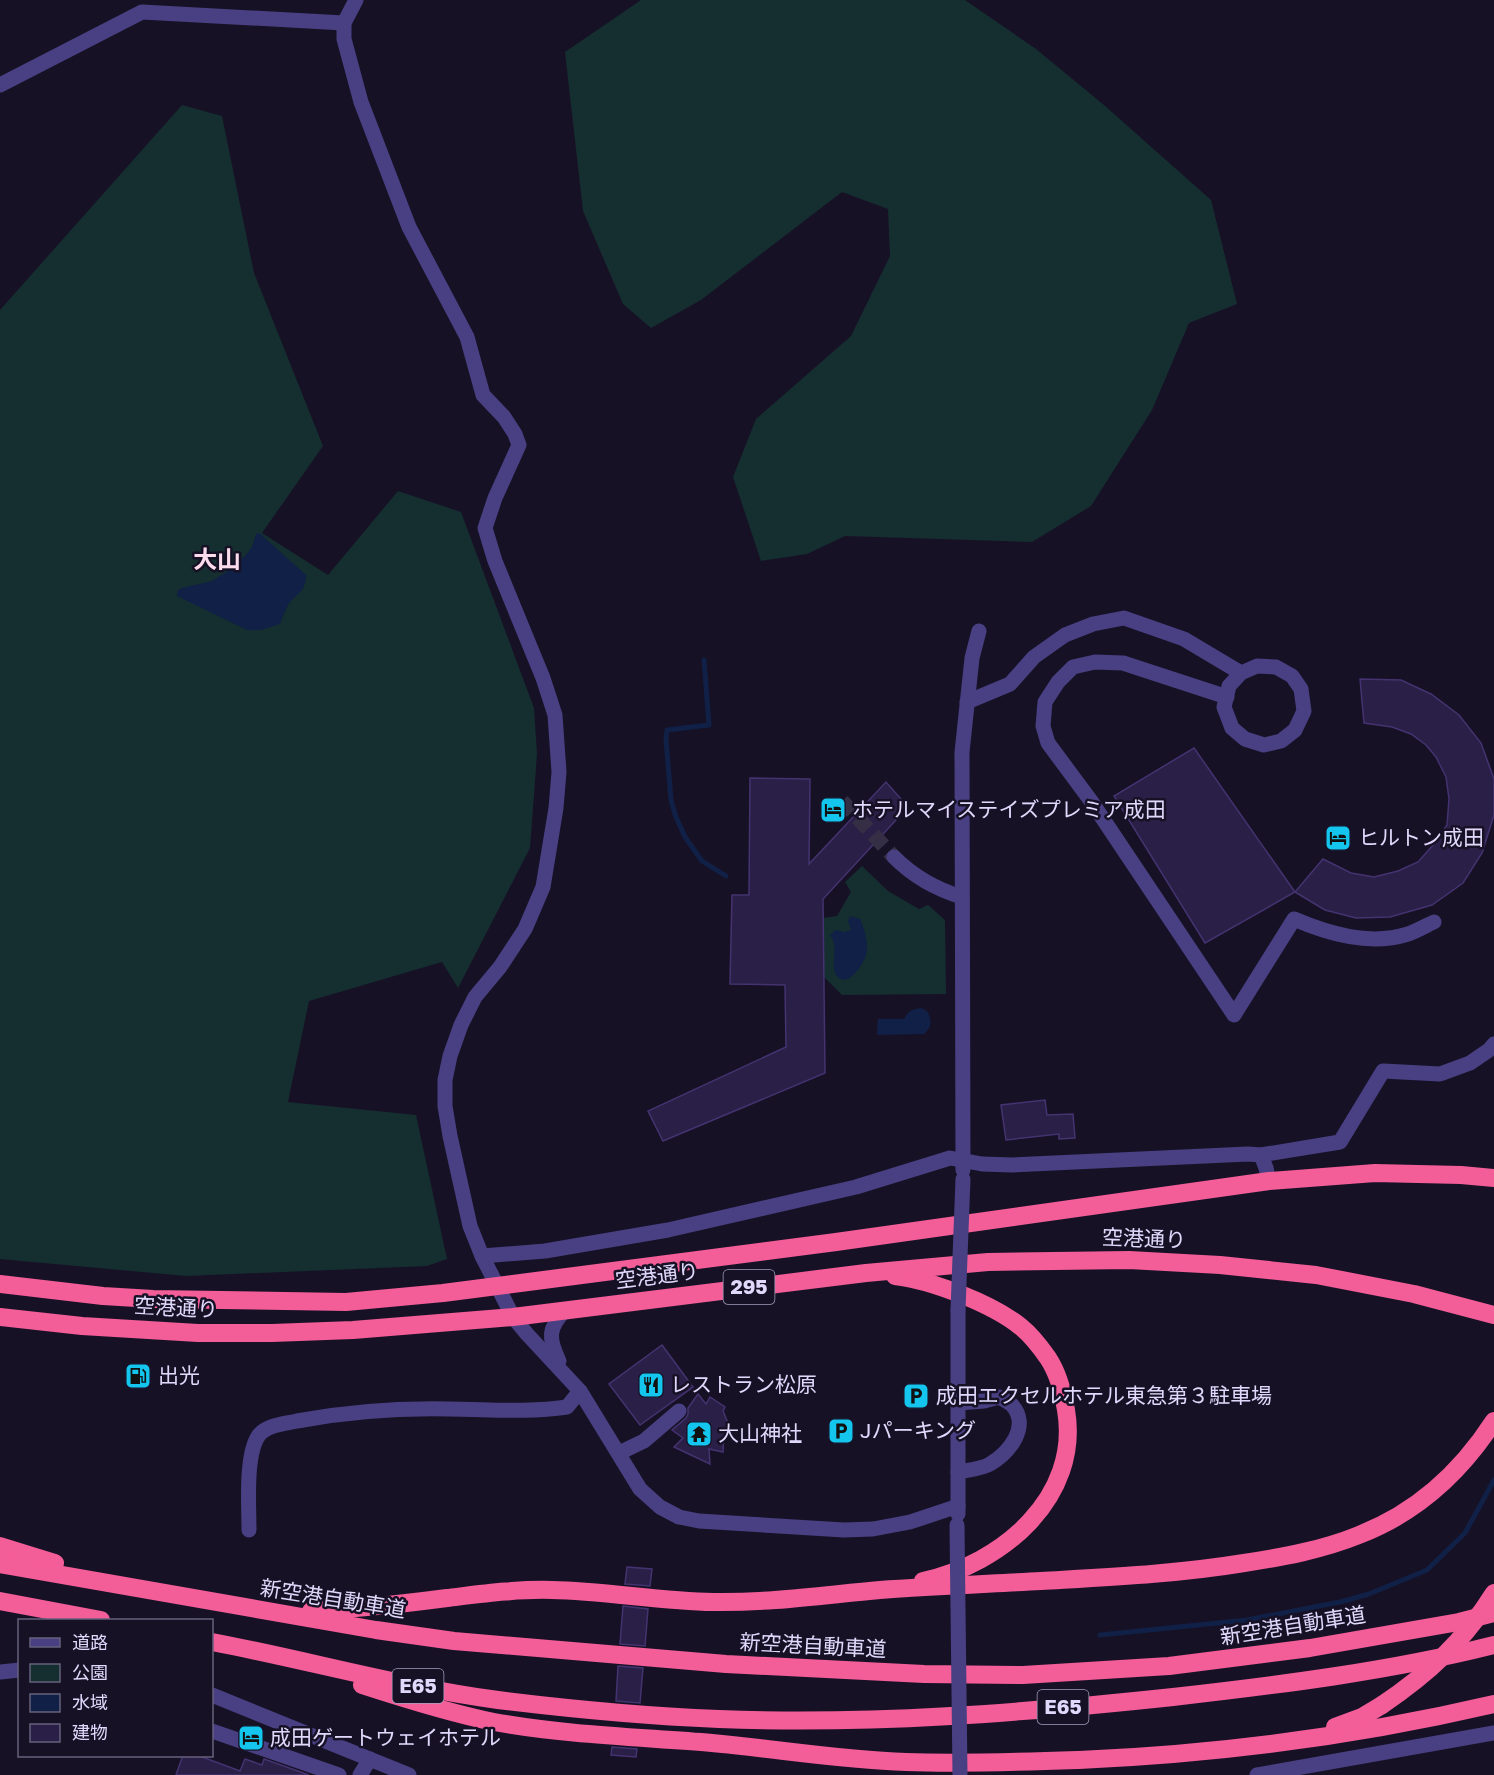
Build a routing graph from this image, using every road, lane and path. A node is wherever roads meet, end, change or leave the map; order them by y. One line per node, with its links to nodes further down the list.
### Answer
1 (356, 0): 2 (street)
2 (344, 22): 3 (street); 16 (street)
3 (0, 86)
4 (979, 631): 7 (street)
5 (1241, 673): 6 (street); 6 (street); 7 (street)
6 (1227, 697): 10 (street)
7 (967, 702): 9 (street)
8 (894, 857): 9 (street)
9 (962, 897): 13 (street)
10 (1434, 922)
11 (1494, 1044): 12 (street)
12 (1261, 1155): 13 (street); 15 (street)
13 (963, 1160): 16 (street); 26 (street, bridge)
14 (1494, 1178): 15 (highway, 空港通り / 295)
15 (1269, 1181): 19 (highway, 空港通り / 295)
16 (482, 1256): 19 (street)
17 (866, 1273): 20 (highway, 空港通り / 295); 21 (highway, 空港通り / 295); 36 (highway)
18 (0, 1284): 19 (highway, 空港通り / 295)
19 (498, 1286): 23 (street)
20 (565, 1310): 23 (highway, 空港通り / 295); 24 (street)
21 (1494, 1315)
22 (0, 1317): 23 (highway, 空港通り / 295)
23 (513, 1317): 24 (street)
24 (565, 1374): 25 (street)
25 (580, 1391): 29 (street); 32 (street)
26 (958, 1403): 30 (street); 30 (street)
27 (679, 1411): 29 (street)
28 (1494, 1421): 36 (highway)
29 (619, 1453): 31 (street)
30 (958, 1472): 31 (street)
31 (958, 1506): 58 (street, bridge)
32 (249, 1530)
33 (0, 1546): 35 (highway)
34 (0, 1564): 35 (highway)
35 (132, 1586): 39 (highway, 新空港自動車道 / E65)
36 (881, 1590): 39 (highway)
37 (1494, 1593): 53 (highway, bridge)
38 (0, 1601): 43 (highway)
39 (237, 1606): 40 (highway, 新空港自動車道 / E65)
40 (1494, 1613)
41 (0, 1614): 42 (highway)
42 (49, 1619)
43 (96, 1619)
44 (213, 1642): 46 (highway, E65)
45 (1494, 1645): 46 (highway, E65)
46 (284, 1658): 53 (highway)
47 (18, 1670): 48 (street)
48 (0, 1672)
49 (213, 1695): 54 (street)
50 (1494, 1704): 53 (highway)
51 (213, 1731): 55 (street)
52 (1494, 1733): 59 (street)
53 (1246, 1748)
54 (370, 1759): 56 (street); 57 (street)
55 (339, 1775)
56 (360, 1775)
57 (409, 1775)
58 (960, 1775)
59 (1257, 1775)

